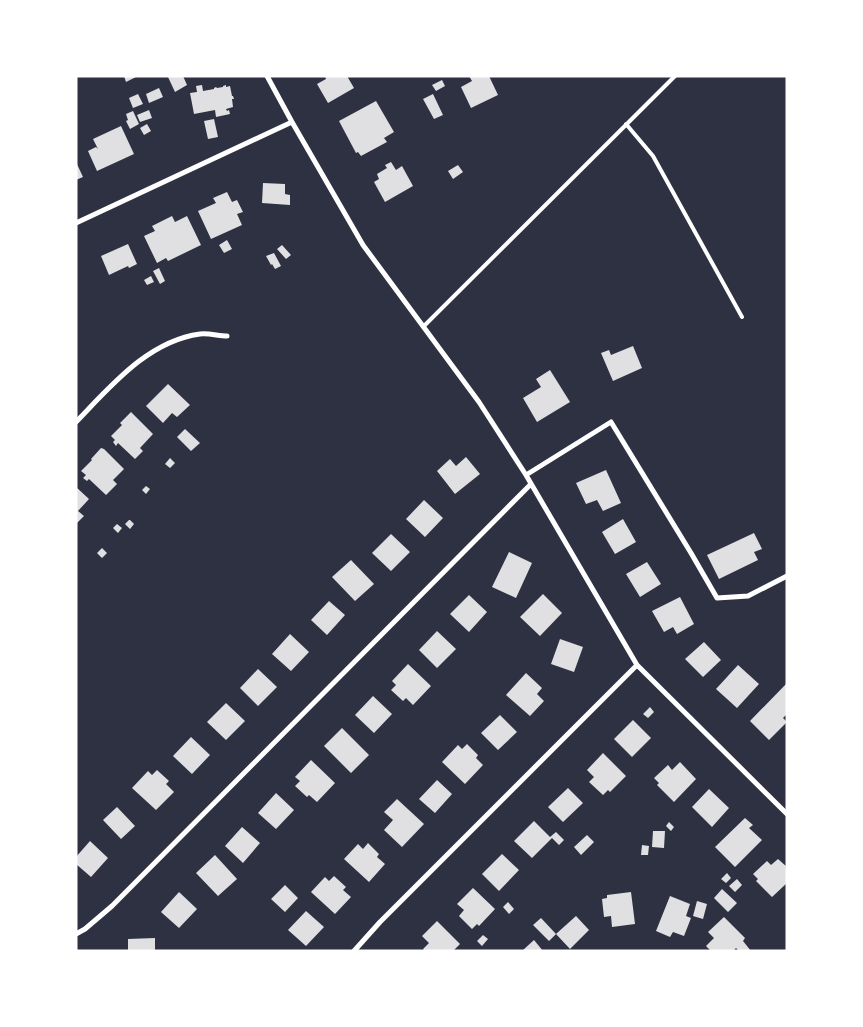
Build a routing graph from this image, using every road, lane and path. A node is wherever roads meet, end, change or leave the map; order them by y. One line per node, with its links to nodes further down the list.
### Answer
1 (267, 76): 3 (street)
2 (675, 76): 4 (lane)
3 (292, 122): 5 (street); 7 (street)
4 (626, 124): 6 (lane); 7 (lane)
5 (76, 223)
6 (742, 317)
7 (424, 326): 10 (street)
8 (227, 336): 9 (street)
9 (76, 422)
10 (526, 475): 11 (street); 12 (street)
11 (531, 484): 13 (street); 15 (street)
12 (787, 576)
13 (637, 665): 14 (street); 16 (street)
14 (787, 814)
15 (76, 934)
16 (354, 951)

